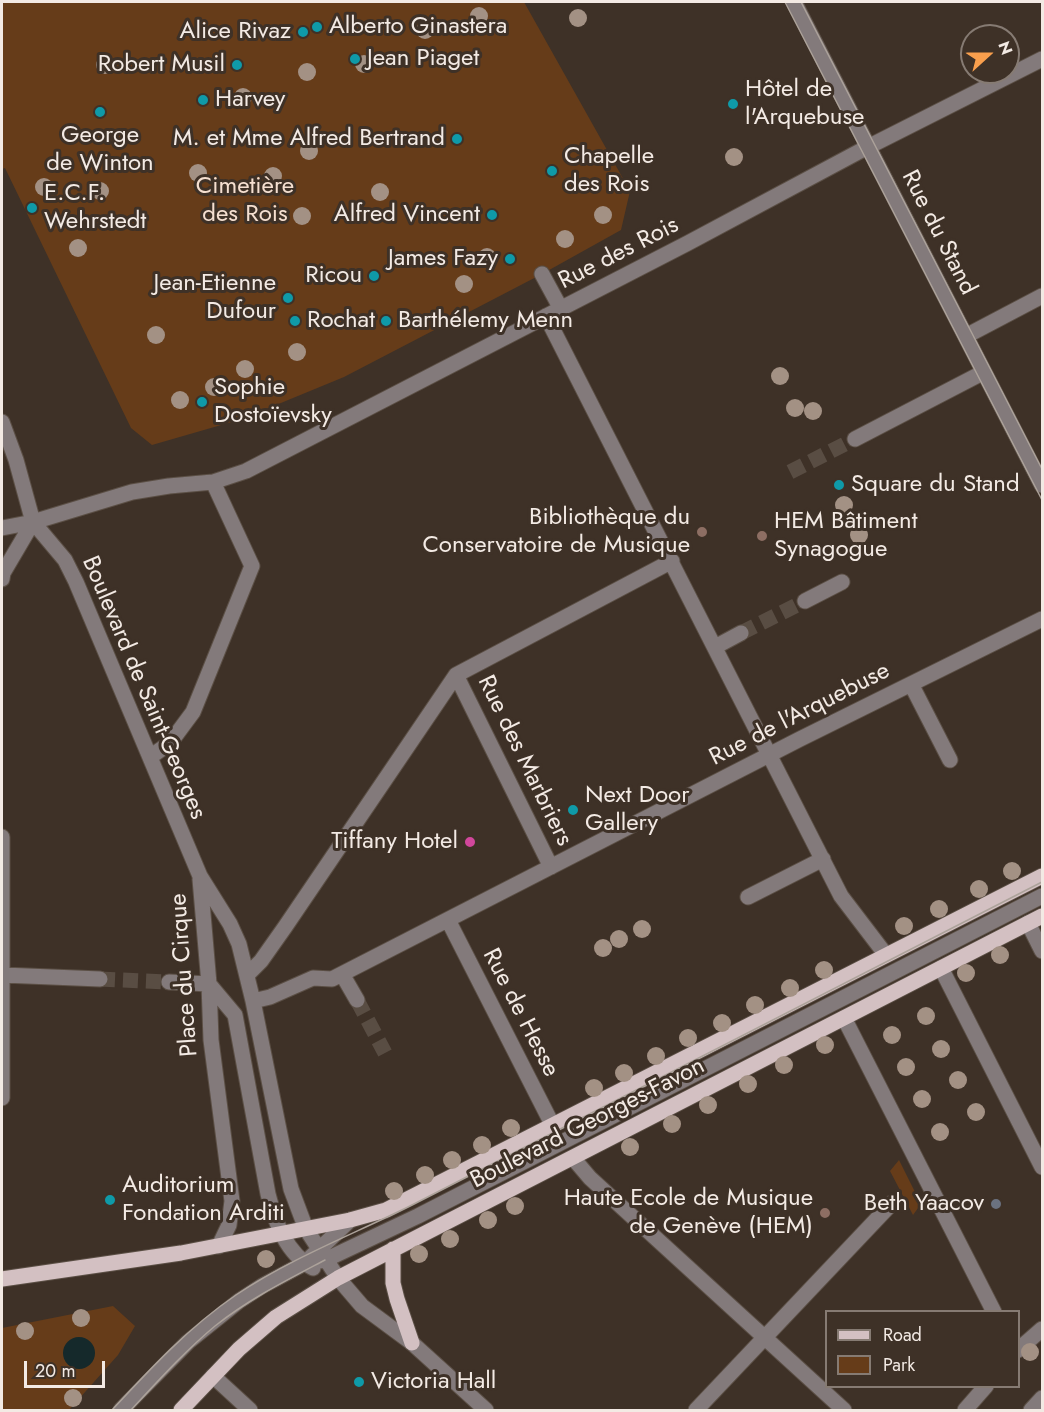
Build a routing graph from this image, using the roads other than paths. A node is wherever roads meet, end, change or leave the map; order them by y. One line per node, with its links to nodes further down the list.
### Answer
1 (794, 2): 3 (street, Rue du Stand)
2 (1042, 58): 3 (street, Rue des Rois)
3 (868, 147): 6 (street, Rue des Rois); 8 (street, Rue du Stand)
4 (542, 274): 6 (street)
5 (1042, 296): 8 (street)
6 (561, 309): 7 (street, Rue des Rois)
7 (546, 316): 12 (street, Rue des Rois); 16 (street)
8 (966, 336): 9 (street, Rue du Stand)
9 (984, 372): 11 (street); 13 (street, Rue du Stand)
10 (2, 422): 14 (street, Boulevard de Saint-Georges)
11 (855, 439)
12 (213, 482): 14 (street, Rue des Rois); 26 (street)
13 (1042, 485)
14 (33, 522): 15 (street, Rue des Rois); 17 (street); 26 (street, Boulevard de Saint-Georges)
15 (2, 528)
16 (672, 561): 22 (street); 23 (street)
17 (2, 579)
18 (842, 582): 19 (street)
19 (805, 601)
20 (1042, 619): 24 (street, Rue de l'Arquebuse)
21 (741, 633): 22 (street)
22 (715, 647): 25 (street)
23 (456, 675): 30 (street, Rue des Marbriers); 42 (street)
24 (911, 684): 25 (street, Rue de l'Arquebuse); 27 (street)
25 (771, 754): 29 (street); 30 (street, Rue de l'Arquebuse)
26 (150, 757): 31 (street, Boulevard de Saint-Georges)
27 (950, 760)
28 (2, 837): 41 (street)
29 (823, 859): 34 (street); 39 (street)
30 (551, 867): 36 (street, Rue de l'Arquebuse)
31 (200, 876): 42 (street, Place du Cirque); 46 (street, Place du Cirque)
32 (1042, 876): 39 (main road, Boulevard Georges-Favon)
33 (1042, 896): 60 (street)
34 (748, 897)
35 (1042, 916): 37 (main road, Boulevard Georges-Favon)
36 (448, 920): 43 (street, Rue de l'Arquebuse); 51 (street, Rue de Hesse)
37 (1028, 923): 38 (street); 40 (main road, Boulevard Georges-Favon)
38 (1042, 951)
39 (886, 955): 51 (main road, Boulevard Georges-Favon)
40 (940, 968): 49 (main road, Boulevard Georges-Favon); 53 (street)
41 (3, 975): 44 (street); 50 (street)
42 (248, 975): 48 (street, Place du Cirque)
43 (337, 977): 47 (street); 48 (street, Rue de l'Arquebuse)
44 (100, 979)
45 (169, 982): 46 (street)
46 (209, 984): 57 (street); 58 (street, Place du Cirque)
47 (357, 1000)
48 (254, 1001): 56 (street, Place du Cirque)
49 (844, 1018): 52 (main road, Boulevard Georges-Favon); 64 (street)
50 (2, 1098)
51 (553, 1126): 55 (main road, Boulevard Georges-Favon)
52 (573, 1158): 59 (main road, Boulevard Georges-Favon); 66 (street)
53 (1042, 1167)
54 (893, 1202): 66 (street)
55 (350, 1220): 56 (main road, Boulevard Georges-Favon); 60 (street)
56 (306, 1229): 57 (main road, Boulevard Georges-Favon); 60 (street, Place du Cirque)
57 (282, 1233): 58 (main road, Boulevard Georges-Favon); 61 (street)
58 (219, 1246): 63 (main road, Boulevard Georges-Favon)
59 (393, 1249): 62 (main road, Boulevard Georges-Favon); 67 (main road)
60 (322, 1255): 61 (street); 62 (street, Place du Cirque)
61 (305, 1263): 62 (street); 72 (street)
62 (338, 1278): 67 (street, Place du Cirque); 69 (main road, Boulevard Georges-Favon)
63 (2, 1280)
64 (993, 1310)
65 (1042, 1329): 68 (street)
66 (763, 1338): 76 (street); 77 (street)
67 (412, 1343): 75 (street, Place du Cirque)
68 (1020, 1348)
69 (213, 1376): 73 (main road, Boulevard Georges-Favon); 74 (street)
70 (984, 1388): 78 (street)
71 (1042, 1398): 79 (street)
72 (121, 1410)
73 (181, 1410)
74 (250, 1410)
75 (486, 1410)
76 (696, 1410)
77 (844, 1410)
78 (965, 1410)
79 (1031, 1410)

